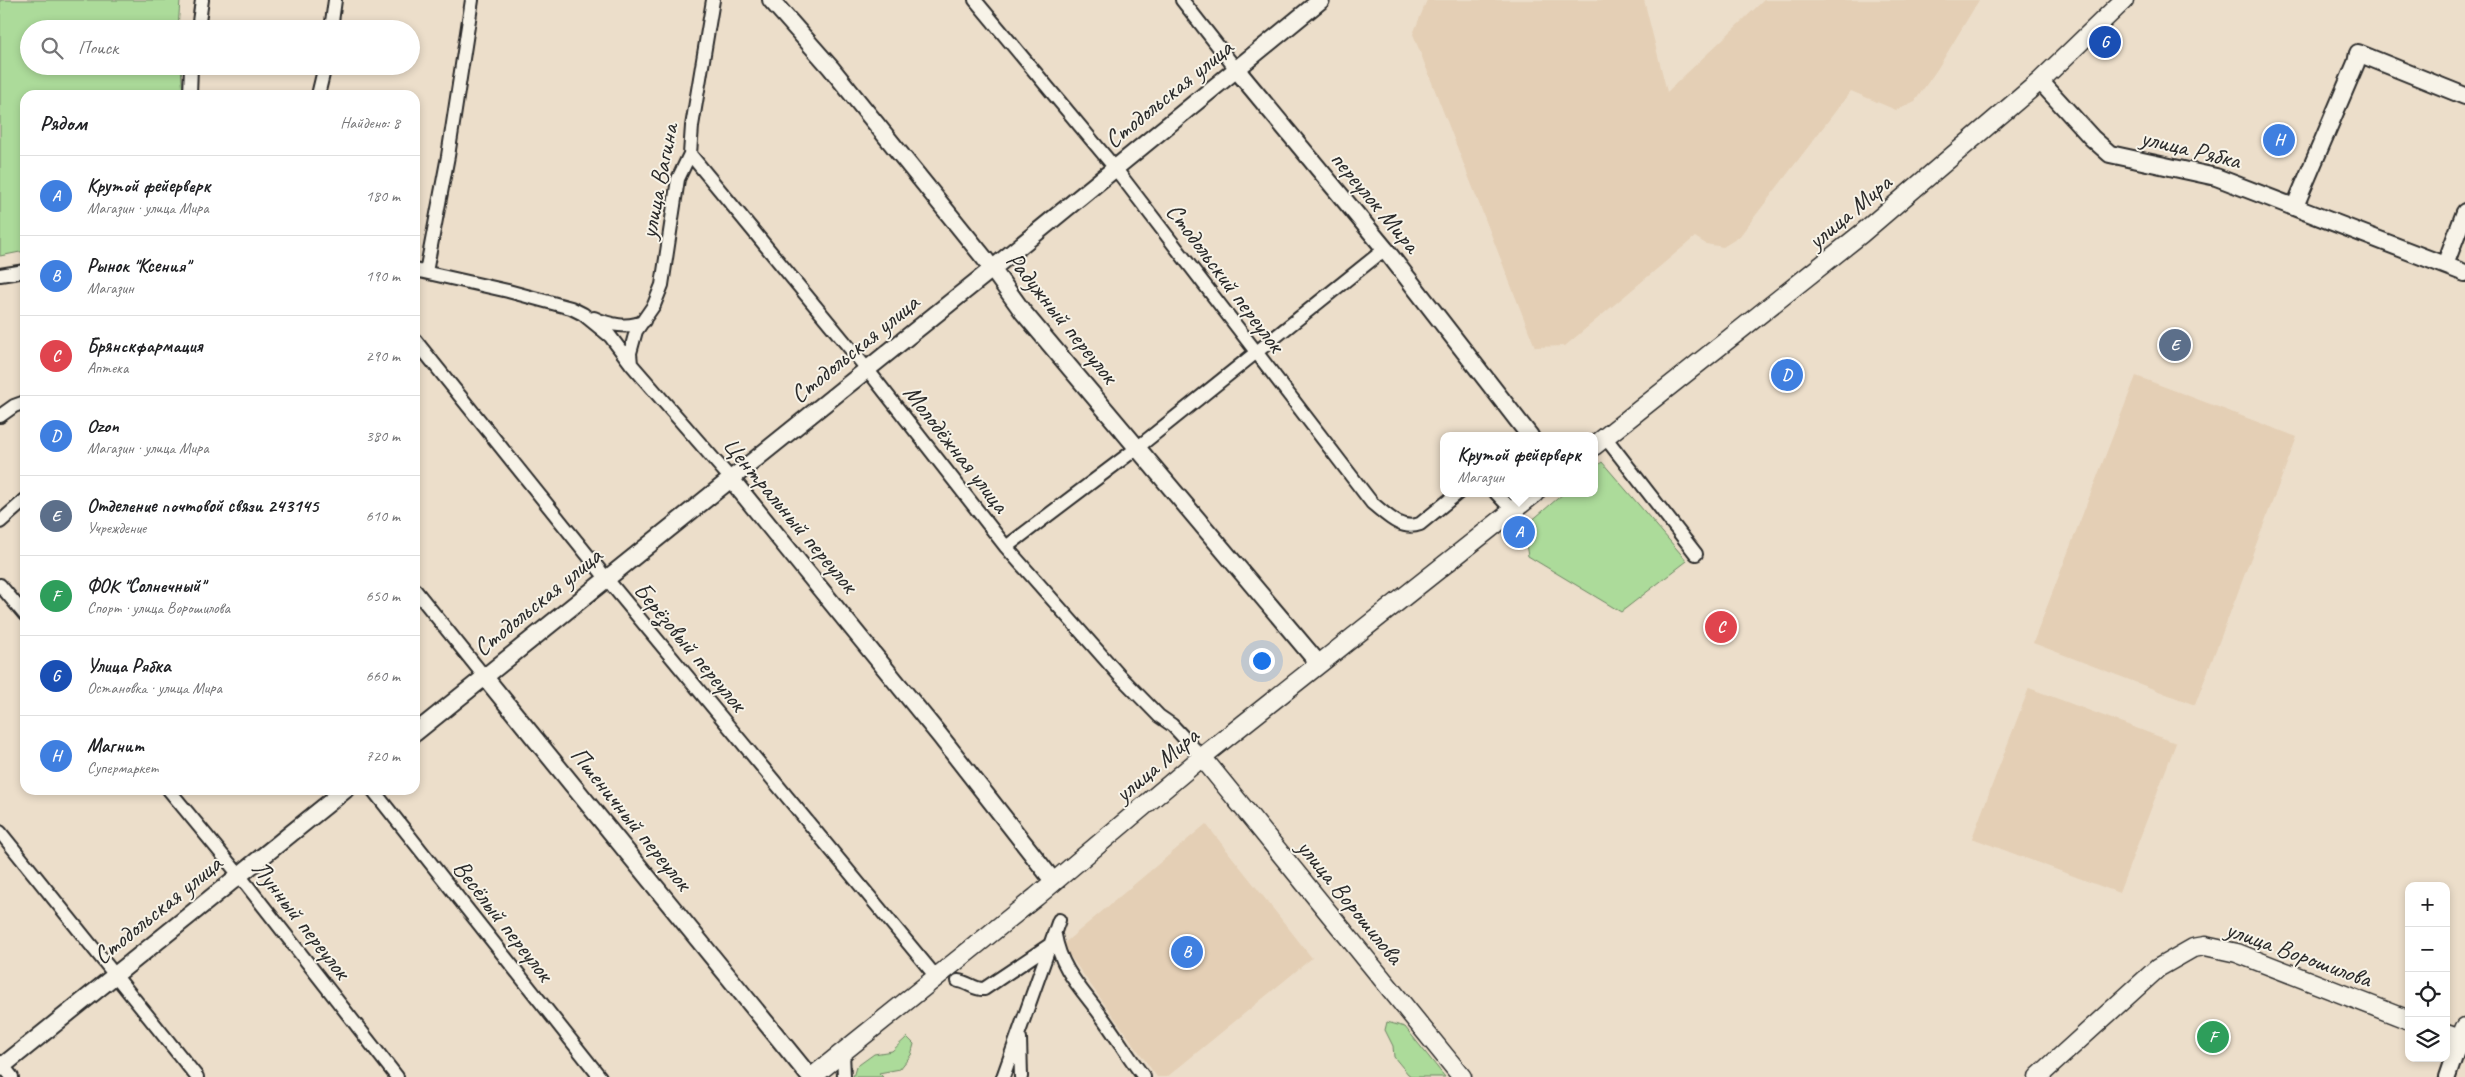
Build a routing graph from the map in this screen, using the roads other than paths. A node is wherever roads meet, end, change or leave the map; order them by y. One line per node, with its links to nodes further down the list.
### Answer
1 (202, 0): 10 (street)
2 (335, 0): 11 (street)
3 (472, 0): 26 (street)
4 (713, 0): 19 (street, улица Вагина)
5 (771, 0): 25 (street, Радужный переулок)
6 (975, 0): 20 (street, Стодольский переулок)
7 (1182, 0): 12 (street, переулок Мира)
8 (1321, 0): 12 (street, Стодольская улица)
9 (2124, 0): 15 (main road, улица Мира)
10 (199, 20)
11 (332, 20)
12 (1236, 69): 20 (street, Стодольская улица); 23 (street, переулок Мира)
13 (191, 75): 16 (street)
14 (323, 75): 17 (street)
15 (2040, 81): 21 (street, улица Рябка); 39 (main road, улица Мира)
16 (190, 90)
17 (319, 90)
18 (2465, 96): 21 (street)
19 (690, 154): 31 (street, улица Вагина); 35 (street, Молодёжная улица)
20 (1115, 168): 25 (street, Стодольская улица); 33 (street, Стодольский переулок)
21 (2294, 206): 24 (street, улица Рябка)
22 (2465, 212): 24 (street)
23 (1385, 249): 33 (street); 38 (street, переулок Мира)
24 (2445, 266): 28 (street, улица Рябка)
25 (992, 269): 35 (street, Стодольская улица); 40 (street, Радужный переулок)
26 (420, 271): 30 (street, Центральный переулок)
27 (20, 272): 29 (street)
28 (2465, 273)
29 (0, 275)
30 (583, 314): 31 (street); 34 (street, Центральный переулок)
31 (644, 321): 34 (street, улица Вагина)
32 (420, 346): 50 (street, Берёзовый переулок)
33 (1256, 353): 40 (street); 42 (street, Стодольский переулок)
34 (631, 364): 41 (street, Центральный переулок)
35 (868, 369): 41 (street, Стодольская улица); 48 (street, Молодёжная улица)
36 (20, 404): 37 (street)
37 (0, 416)
38 (1527, 432)
39 (1600, 441): 49 (street)
40 (1137, 448): 48 (street); 54 (street, Радужный переулок)
41 (731, 479): 50 (street, Стодольская улица); 63 (street, Центральный переулок)
42 (1453, 497)
43 (1500, 497): 46 (street)
44 (1530, 497): 46 (main road, улица Мира)
45 (20, 504): 47 (street)
46 (1513, 511): 54 (main road, улица Мира)
47 (0, 522)
48 (1006, 547): 57 (street, Молодёжная улица)
49 (1696, 554)
50 (606, 578): 55 (street, Стодольская улица); 67 (street, Берёзовый переулок)
51 (0, 584): 53 (street)
52 (420, 596): 55 (street, Пшеничный переулок)
53 (20, 609)
54 (1319, 664): 57 (main road, улица Мира)
55 (484, 676): 56 (street, Стодольская улица); 77 (street, Пшеничный переулок)
56 (420, 729)
57 (1202, 757): 63 (main road, улица Мира); 82 (main road, улица Ворошилова)
58 (173, 795): 62 (street, Лунный переулок)
59 (339, 795): 62 (street, Стодольская улица)
60 (377, 795): 76 (street, Весёлый переулок)
61 (0, 832): 66 (street)
62 (239, 875): 66 (street, Стодольская улица); 75 (street, Лунный переулок)
63 (1054, 882): 67 (main road, улица Мира)
64 (1059, 920): 65 (street)
65 (1053, 939): 68 (street); 70 (street); 81 (street)
66 (114, 976): 73 (street, Стодольская улица); 74 (street)
67 (937, 978): 72 (main road, улица Мира)
68 (958, 981)
69 (2405, 1018): 83 (main road, улица Ворошилова)
70 (1021, 1026): 79 (street); 80 (street)
71 (2459, 1035): 84 (street)
72 (843, 1052): 77 (main road, улица Мира); 78 (street)
73 (4, 1068)
74 (197, 1077)
75 (397, 1077)
76 (600, 1077)
77 (811, 1077)
78 (844, 1077)
79 (1003, 1077)
80 (1021, 1077)
81 (1144, 1077)
82 (1462, 1077)
83 (2038, 1077)
84 (2447, 1077)

